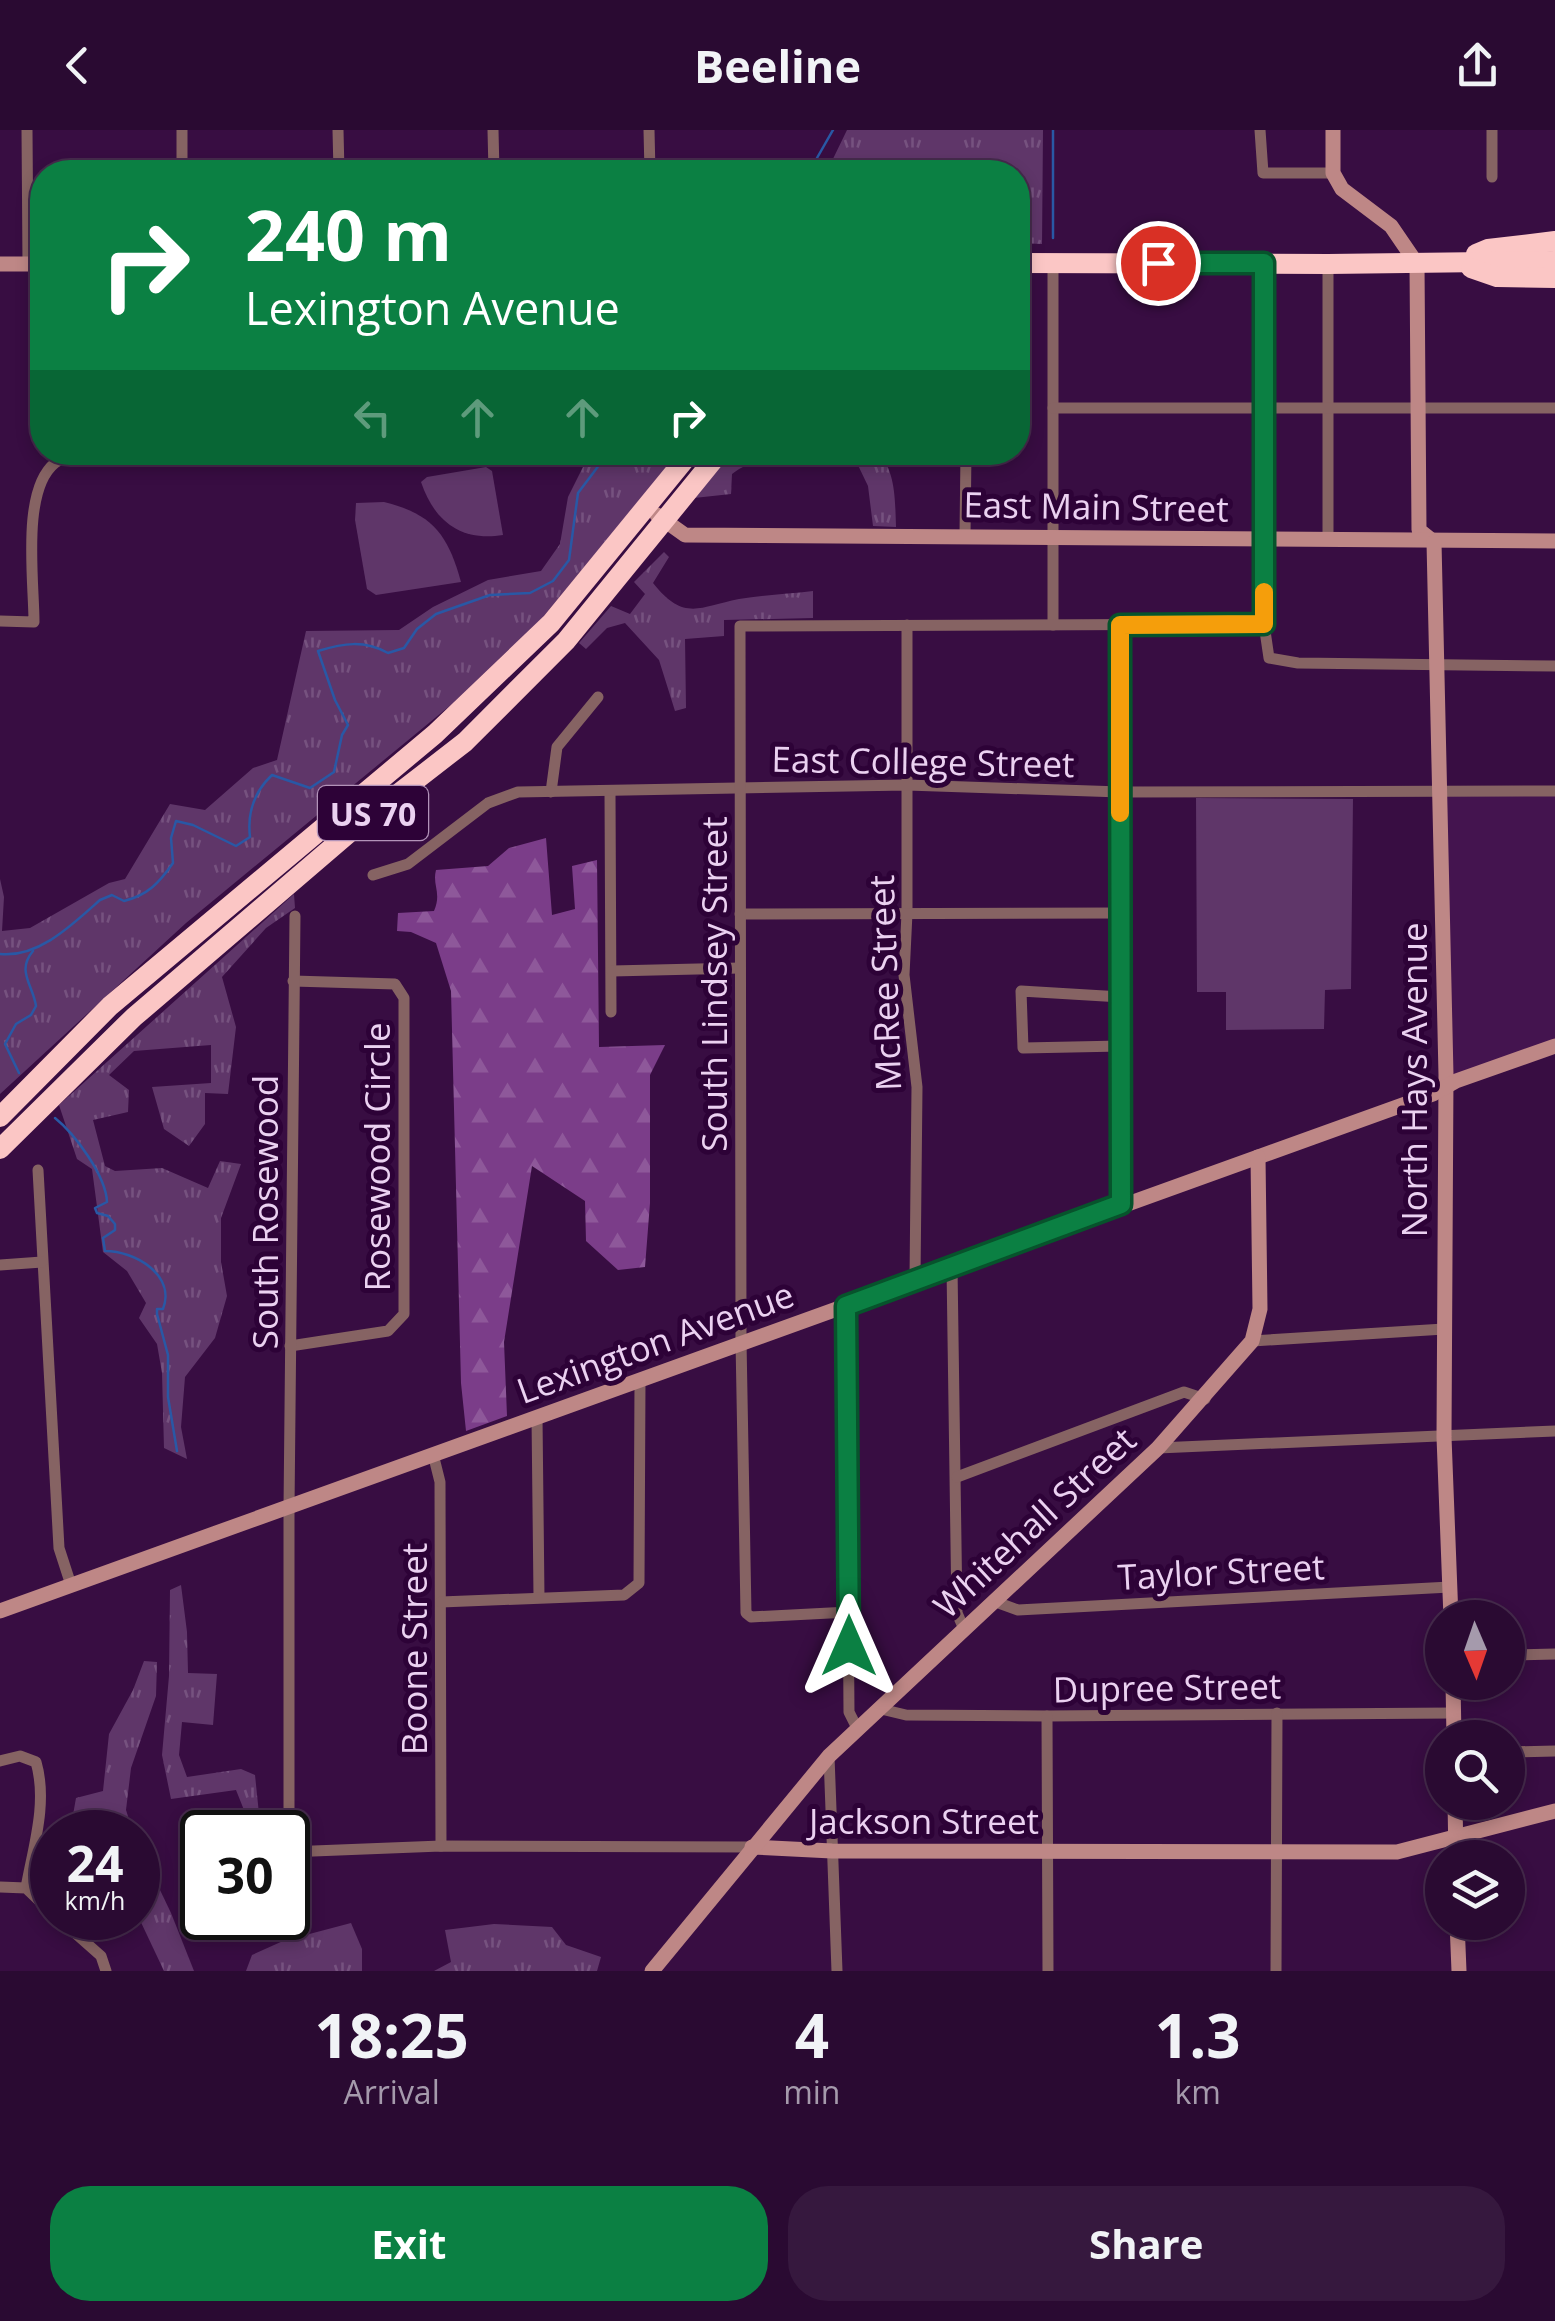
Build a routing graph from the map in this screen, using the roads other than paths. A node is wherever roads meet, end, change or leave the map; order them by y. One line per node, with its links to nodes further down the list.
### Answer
1 (27, 130): 15 (street)
2 (182, 130): 9 (street)
3 (338, 130): 10 (street)
4 (493, 130): 11 (street)
5 (649, 130): 12 (street)
6 (1260, 130): 13 (street)
7 (1332, 130): 13 (street)
8 (1492, 130): 14 (street)
9 (182, 160)
10 (339, 160)
11 (494, 160)
12 (650, 160)
13 (1332, 173): 25 (street)
14 (1492, 177)
15 (30, 180)
16 (1555, 240): 21 (highway)
17 (1555, 261): 21 (highway)
18 (1053, 262): 19 (highway); 20 (highway); 27 (street)
19 (1030, 263)
20 (1264, 263): 24 (highway); 28 (street)
21 (1455, 263): 25 (highway); 26 (highway)
22 (0, 264): 23 (street)
23 (30, 264)
24 (1328, 264): 25 (highway); 29 (street)
25 (1417, 264): 30 (street)
26 (1555, 278)
27 (1053, 408): 28 (street); 39 (street)
28 (1264, 408): 29 (street); 40 (street)
29 (1328, 408): 30 (street); 41 (street)
30 (1418, 408): 31 (street); 43 (street, North Hays Avenue)
31 (1555, 408)
32 (53, 465): 44 (street)
33 (681, 465): 36 (highway, US 70)
34 (709, 465): 37 (highway, US 70)
35 (966, 465): 38 (street)
36 (646, 508): 37 (street, East Main Street); 72 (highway, US 70)
37 (664, 520): 38 (street, East Main Street); 73 (highway, US 70)
38 (965, 534): 39 (street, East Main Street)
39 (1053, 538): 40 (street, East Main Street); 47 (street)
40 (1264, 538): 41 (street, East Main Street); 45 (street)
41 (1328, 540): 43 (street, East Main Street)
42 (1555, 541): 43 (street, East Main Street)
43 (1434, 542): 49 (street, North Hays Avenue)
44 (0, 621)
45 (1264, 624): 48 (street); 49 (street)
46 (906, 625): 47 (street); 52 (street, McRee Street); 53 (street, South Lindsey Street)
47 (1053, 625): 48 (street)
48 (1120, 625): 58 (street)
49 (1437, 664): 50 (street); 54 (street, North Hays Avenue)
50 (1555, 666)
51 (598, 697): 56 (street)
52 (906, 785): 53 (street, East College Street); 58 (street, East College Street); 62 (street, McRee Street)
53 (740, 786): 57 (street, East College Street); 61 (street, South Lindsey Street)
54 (1439, 790): 55 (street, East College Street); 58 (street, East College Street); 71 (street, North Hays Avenue)
55 (1555, 791)
56 (551, 792): 57 (street, East College Street); 59 (street, East College Street)
57 (610, 792): 65 (street)
58 (1120, 792): 60 (street)
59 (374, 875)
60 (1121, 913): 62 (street); 67 (street)
61 (740, 914): 62 (street); 64 (street, South Lindsey Street)
62 (907, 914): 80 (street, McRee Street)
63 (296, 916): 66 (street, South Rosewood)
64 (740, 968): 65 (street); 83 (street, South Lindsey Street)
65 (612, 971): 68 (street)
66 (293, 981): 85 (street, South Rosewood); 85 (street, Rosewood Circle)
67 (1121, 997): 69 (street); 69 (street)
68 (611, 1012)
69 (1121, 1046): 76 (street)
70 (1555, 1046): 71 (street, Lexington Avenue)
71 (1446, 1086): 74 (street, Lexington Avenue); 82 (street, North Hays Avenue)
72 (0, 1116)
73 (0, 1149)
74 (1258, 1158): 76 (street, Lexington Avenue); 84 (street)
75 (38, 1170): 77 (street)
76 (1121, 1204): 79 (street, Lexington Avenue)
77 (42, 1262): 78 (street); 95 (street)
78 (0, 1264)
79 (952, 1267): 80 (street, Lexington Avenue); 93 (street)
80 (915, 1279): 81 (street, Lexington Avenue)
81 (846, 1306): 83 (street, Lexington Avenue); 102 (street)
82 (1444, 1329): 84 (street); 90 (street, North Hays Avenue)
83 (741, 1342): 86 (street, Lexington Avenue); 102 (street, South Lindsey Street)
84 (1252, 1342): 87 (street, Whitehall Street)
85 (290, 1346): 94 (street, South Rosewood)
86 (640, 1381): 88 (street, Lexington Avenue); 97 (street)
87 (1205, 1399): 91 (street, Whitehall Street); 93 (street)
88 (537, 1417): 92 (street, Lexington Avenue); 97 (street)
89 (1555, 1431): 90 (street)
90 (1444, 1438): 91 (street); 96 (street, North Hays Avenue)
91 (1158, 1448): 100 (street, Whitehall Street)
92 (433, 1454): 94 (street, Lexington Avenue); 99 (street, Boone Street)
93 (957, 1477): 103 (street)
94 (288, 1509): 95 (street, Lexington Avenue); 117 (street, South Rosewood)
95 (72, 1585): 101 (street, Lexington Avenue)
96 (1450, 1586): 98 (street, North Hays Avenue); 100 (street, Taylor Street)
97 (539, 1597): 99 (street)
98 (1450, 1600)
99 (440, 1602): 122 (street, Boone Street)
100 (996, 1602): 103 (street, Whitehall Street)
101 (0, 1611)
102 (849, 1612): 112 (street)
103 (964, 1628): 107 (street, Whitehall Street)
104 (1525, 1654): 105 (street)
105 (1555, 1654)
106 (1454, 1700): 109 (street)
107 (881, 1709): 110 (street, Dupree Street); 112 (street, Whitehall Street)
108 (1276, 1713): 109 (street, Dupree Street); 110 (street, Dupree Street); 127 (street)
109 (1454, 1713): 111 (street)
110 (1047, 1716): 126 (street)
111 (1454, 1720)
112 (858, 1730): 115 (street, Whitehall Street)
113 (1525, 1752): 114 (street)
114 (1555, 1752)
115 (830, 1756): 123 (street, Whitehall Street); 125 (street)
116 (0, 1761): 129 (street)
117 (288, 1810)
118 (1555, 1811): 120 (street, Jackson Street)
119 (1455, 1820): 120 (street)
120 (1455, 1836): 121 (street); 127 (street, Jackson Street)
121 (1455, 1840)
122 (441, 1846): 123 (street, Jackson Street); 124 (street, Jackson Street)
123 (752, 1847): 125 (street, Jackson Street); 134 (street, Whitehall Street)
124 (310, 1851)
125 (832, 1851): 126 (street, Jackson Street); 135 (street)
126 (1047, 1851): 127 (street, Jackson Street); 136 (street)
127 (1276, 1852): 137 (street)
128 (0, 1886): 129 (street)
129 (26, 1888): 130 (street)
130 (30, 1892)
131 (82, 1940): 133 (street)
132 (1457, 1940): 138 (street)
133 (106, 1971)
134 (652, 1971)
135 (837, 1971)
136 (1048, 1971)
137 (1276, 1971)
138 (1458, 1971)

